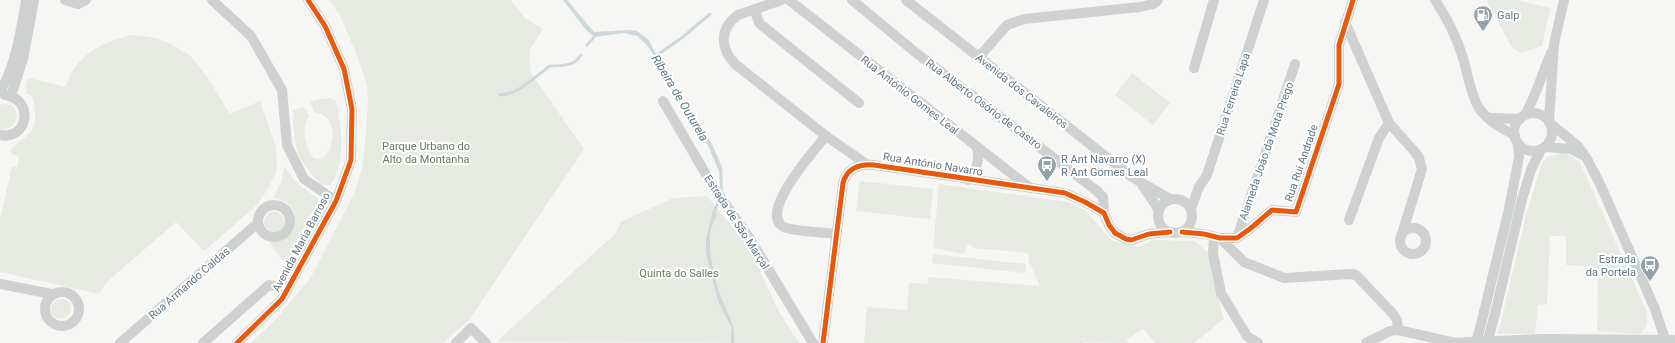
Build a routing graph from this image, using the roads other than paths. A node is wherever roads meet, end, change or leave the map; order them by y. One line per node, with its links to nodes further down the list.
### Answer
1 (26, 0): 24 (street)
2 (34, 0): 26 (street)
3 (66, 0): 4 (street)
4 (86, 0)
5 (212, 0): 45 (street)
6 (308, 0): 45 (street, Avenida Maria Barroso)
7 (782, 0): 18 (street)
8 (789, 0): 36 (street, Rua António Gomes Leal)
9 (852, 0): 47 (street, Rua Alberto Osório de Castro)
10 (906, 0): 21 (street, Avenida dos Cavaleiros)
11 (1158, 0): 17 (street)
12 (1214, 0): 23 (street)
13 (1264, 0): 42 (street, Rua Ferreira Lapa)
14 (1353, 0): 19 (street, Rua Rui Andrade)
15 (1435, 0): 30 (street)
16 (1564, 0): 20 (street)
17 (1121, 4): 21 (street)
18 (754, 10): 28 (street); 33 (street)
19 (1345, 22): 32 (street); 59 (street, Rua Rui Andrade)
20 (1554, 44): 29 (street); 31 (street)
21 (979, 57): 41 (street, Avenida dos Cavaleiros)
22 (1295, 64): 59 (street, Alameda João da Mota Prego)
23 (1194, 68)
24 (0, 92)
25 (0, 95): 26 (street)
26 (11, 96): 34 (street)
27 (663, 101): 72 (street, Estrada de São Marçal)
28 (859, 103)
29 (1522, 117): 30 (street); 31 (street); 35 (street)
30 (1490, 118): 35 (street)
31 (1549, 122): 37 (street); 38 (street)
32 (1389, 123): 49 (street); 57 (street)
33 (826, 136): 39 (street); 54 (street)
34 (1, 138)
35 (1516, 139): 37 (street); 76 (street, bridge)
36 (977, 147): 40 (street); 43 (street, Rua António Gomes Leal)
37 (1543, 148): 38 (street); 77 (street, bridge)
38 (1587, 159): 64 (street)
39 (868, 165): 40 (street, Rua António Navarro); 54 (street, Rua António Navarro)
40 (968, 180): 43 (street, Rua António Navarro)
41 (1140, 182): 44 (street, Avenida dos Cavaleiros); 46 (street, Avenida dos Cavaleiros)
42 (1199, 187): 44 (street); 48 (street, Rua Ferreira Lapa)
43 (1031, 189): 47 (street, Rua António Navarro)
44 (1173, 199): 46 (street); 48 (street)
45 (336, 201): 61 (street, Avenida Maria Barroso)
46 (1159, 210): 50 (street)
47 (1104, 213): 55 (street)
48 (1192, 214): 53 (street); 56 (street)
49 (1349, 220)
50 (1158, 221): 52 (street); 55 (street)
51 (258, 223): 67 (street, Rua Armando Caldas)
52 (1170, 232): 53 (street); 55 (street)
53 (1182, 232): 56 (street)
54 (837, 234): 73 (street, Rua António Navarro)
55 (1148, 234)
56 (1204, 234): 58 (street)
57 (1402, 234)
58 (1217, 238): 59 (street); 63 (street); 74 (street)
59 (1237, 238)
60 (0, 284): 62 (street)
61 (288, 288): 68 (street); 69 (street, Avenida Maria Barroso)
62 (52, 294)
63 (1398, 330): 66 (street); 75 (street)
64 (1670, 339): 65 (street)
65 (1524, 341): 66 (street)
66 (1449, 342)
67 (120, 343)
68 (203, 343)
69 (237, 343)
70 (456, 343): 71 (street)
71 (486, 343)
72 (813, 343)
73 (824, 343)
74 (1258, 343)
75 (1366, 343)
76 (1476, 343)
77 (1487, 343)

